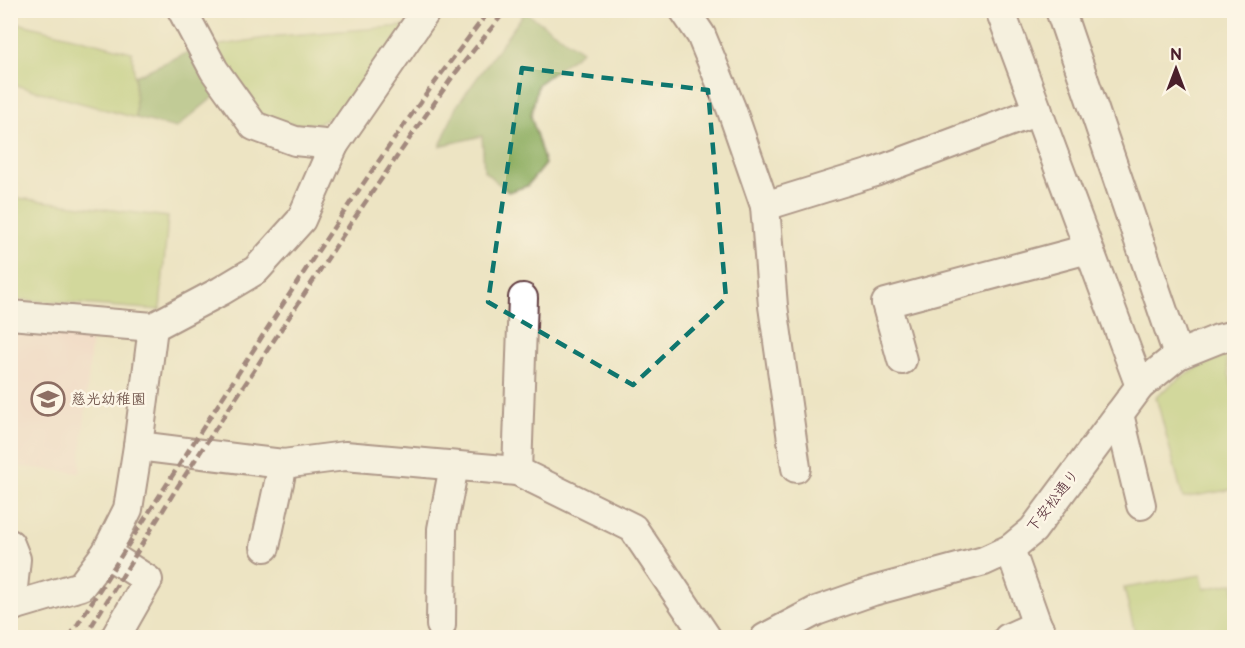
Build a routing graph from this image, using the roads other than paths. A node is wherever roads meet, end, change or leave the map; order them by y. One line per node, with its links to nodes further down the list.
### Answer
1 (182, 10): 7 (street)
2 (424, 10): 7 (street)
3 (684, 10): 8 (street)
4 (1000, 10): 6 (street)
5 (1060, 10): 14 (street)
6 (1038, 111): 8 (street); 9 (street)
7 (334, 145): 12 (street)
8 (765, 206): 21 (street)
9 (1088, 249): 15 (street); 16 (street)
10 (523, 298): 22 (street)
11 (10, 315): 12 (street)
12 (153, 327): 18 (street)
13 (1234, 335): 14 (street, 下安松通り)
14 (1178, 355): 16 (street, 下安松通り)
15 (902, 360)
16 (1140, 386): 17 (street, 下安松通り)
17 (1119, 414): 23 (street); 26 (street, 下安松通り)
18 (138, 446): 19 (street); 27 (street)
19 (283, 464): 20 (street); 25 (street)
20 (454, 466): 22 (street); 29 (street)
21 (796, 468)
22 (517, 471): 32 (street)
23 (1141, 505)
24 (10, 544): 28 (street)
25 (265, 547)
26 (1010, 549): 30 (street); 33 (street, 下安松通り)
27 (106, 553): 28 (street); 31 (street)
28 (11, 607)
29 (441, 625)
30 (1041, 631): 34 (street)
31 (115, 638)
32 (707, 638)
33 (765, 638)
34 (1008, 638)

